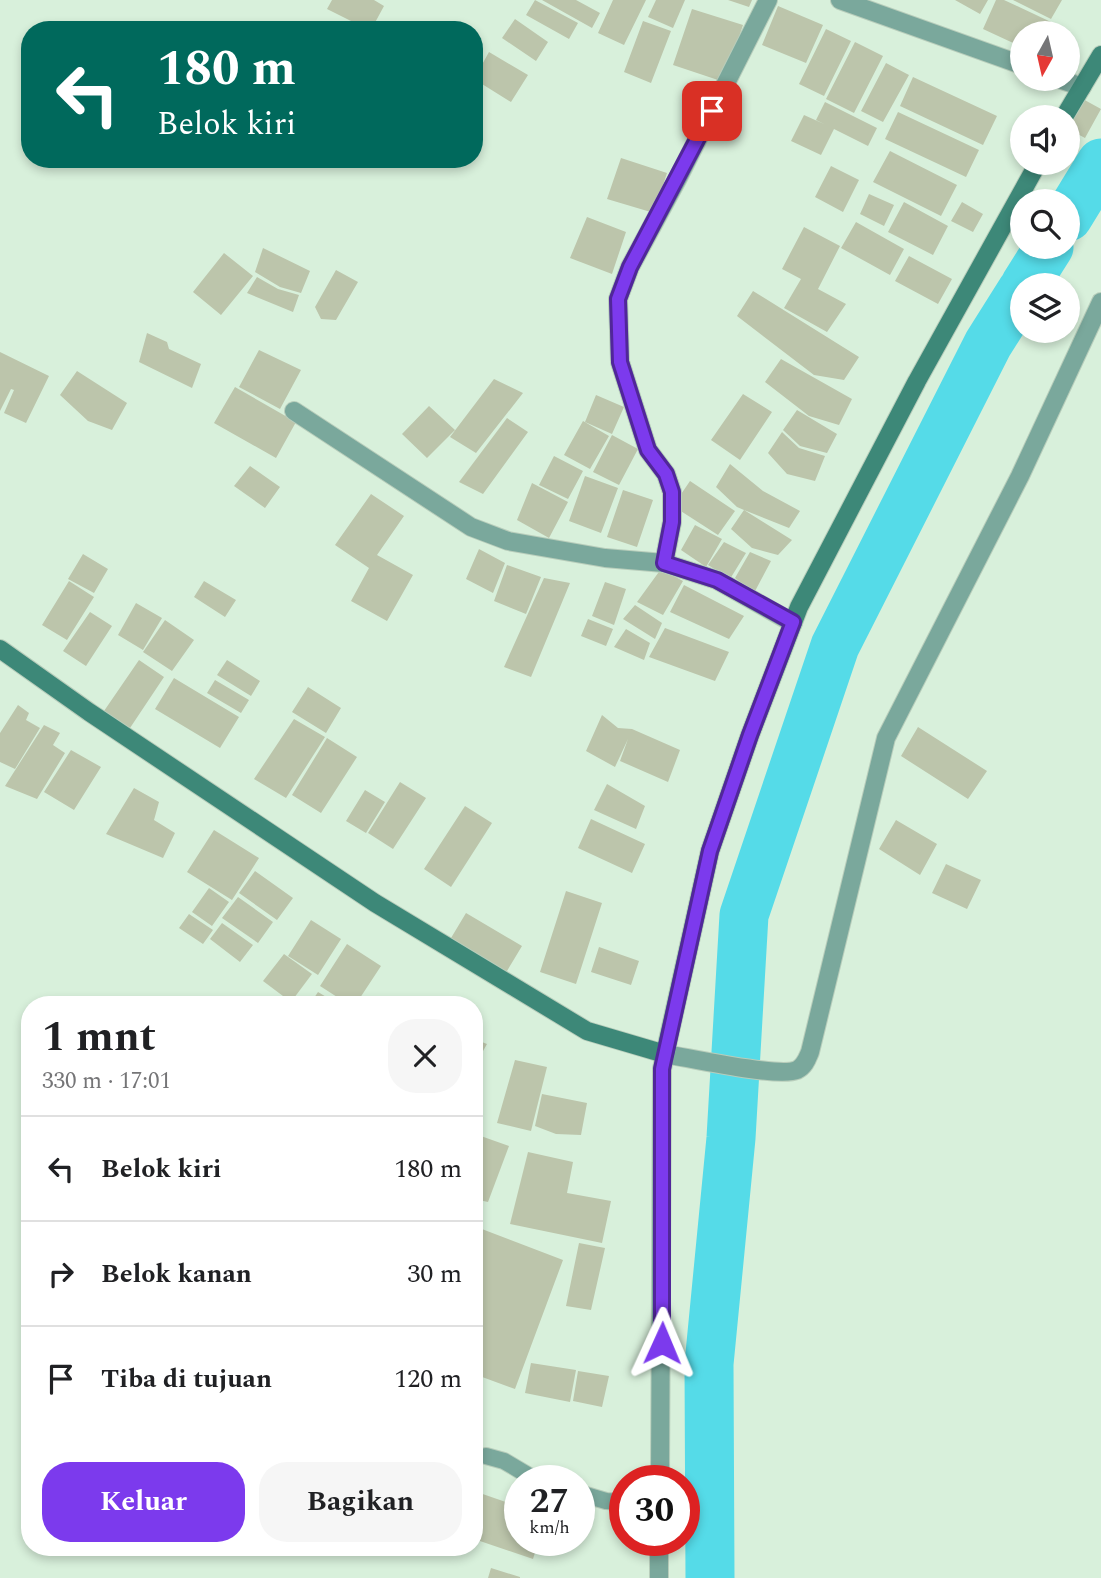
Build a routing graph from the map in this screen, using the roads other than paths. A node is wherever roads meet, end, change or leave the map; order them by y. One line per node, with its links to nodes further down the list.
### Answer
1 (768, 0): 10 (street)
2 (840, 0): 4 (street)
3 (1101, 55): 5 (street)
4 (1010, 61)
5 (1082, 87): 6 (street)
6 (1071, 105)
7 (1031, 175): 11 (street)
8 (1101, 302): 13 (street)
9 (294, 411): 10 (street)
10 (664, 563): 11 (street)
11 (793, 622): 13 (street)
12 (0, 649): 13 (street)
13 (665, 1054): 16 (street)
14 (485, 1456): 15 (lane)
15 (511, 1465)
16 (660, 1465)
17 (659, 1556): 18 (street)
18 (659, 1578)

